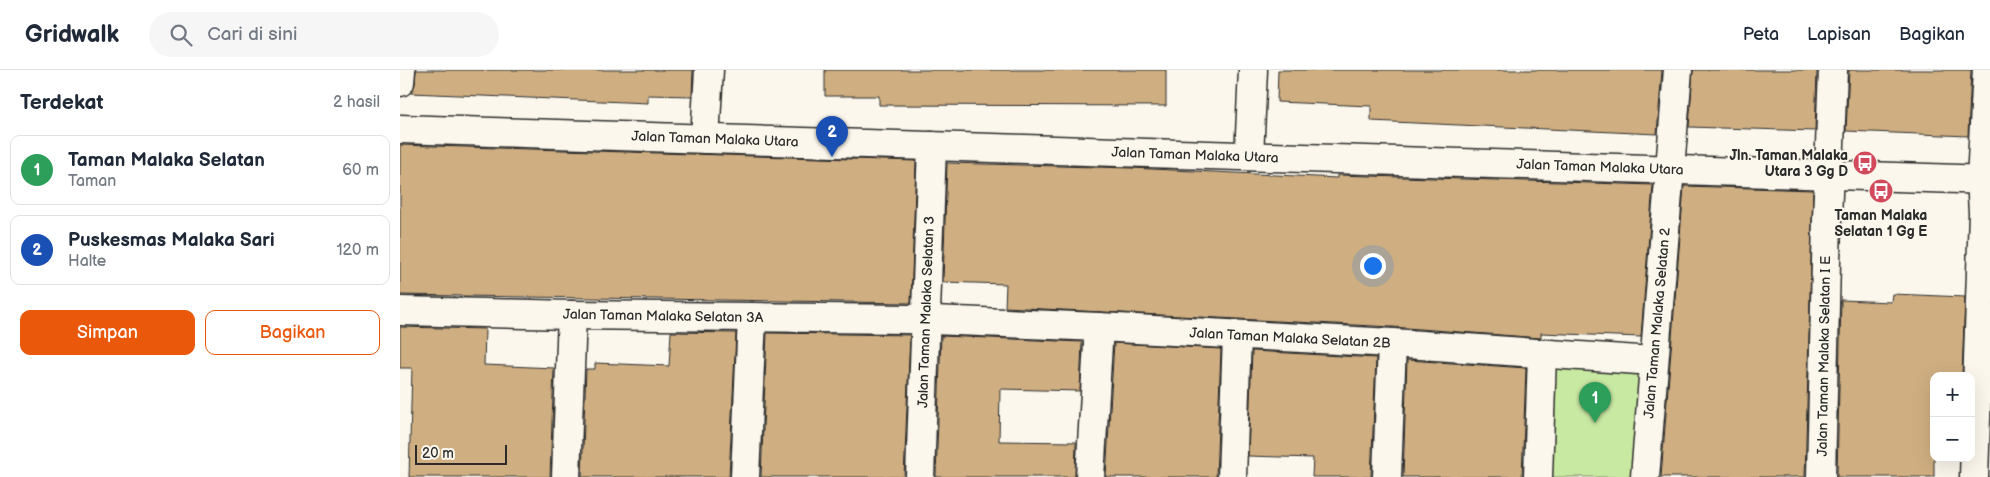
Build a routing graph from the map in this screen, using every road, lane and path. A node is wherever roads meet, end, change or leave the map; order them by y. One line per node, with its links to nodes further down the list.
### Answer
1 (401, 70): 7 (street)
2 (708, 70): 9 (street)
3 (1253, 70): 11 (street)
4 (1678, 70): 12 (street, Jalan Taman Malaka Selatan 2)
5 (1833, 70): 13 (street, Jalan Taman Malaka Selatan I E)
6 (1987, 70): 14 (street)
7 (400, 82)
8 (400, 129): 9 (street, Jalan Taman Malaka Utara)
9 (705, 139): 10 (street, Jalan Taman Malaka Utara)
10 (932, 146): 11 (street, Jalan Taman Malaka Utara); 18 (street, Jalan Taman Malaka Selatan 3)
11 (1249, 156): 12 (street, Jalan Taman Malaka Utara)
12 (1670, 170): 13 (street, Jalan Taman Malaka Utara); 23 (street, Jalan Taman Malaka Selatan 2)
13 (1829, 174): 14 (street, Jalan Taman Malaka Utara); 32 (street, Jalan Taman Malaka Selatan I E)
14 (1986, 179): 33 (street)
15 (400, 311): 16 (street, Jalan Taman Malaka Selatan 3A)
16 (572, 315): 17 (street, Jalan Taman Malaka Selatan 3A); 24 (street)
17 (752, 317): 18 (street, Jalan Taman Malaka Selatan 3A); 25 (street)
18 (927, 320): 19 (street, Jalan Taman Malaka Selatan 2B); 26 (street, Jalan Taman Malaka Selatan 3)
19 (1099, 327): 20 (street, Jalan Taman Malaka Selatan 2B); 27 (street)
20 (1237, 335): 21 (street, Jalan Taman Malaka Selatan 2B); 28 (street)
21 (1392, 342): 22 (street, Jalan Taman Malaka Selatan 2B); 29 (street)
22 (1542, 354): 23 (street, Jalan Taman Malaka Selatan 2B); 30 (street)
23 (1653, 361): 31 (street, Jalan Taman Malaka Selatan 2)
24 (566, 477)
25 (745, 477)
26 (920, 477)
27 (1090, 477)
28 (1232, 477)
29 (1387, 477)
30 (1538, 477)
31 (1645, 477)
32 (1821, 477)
33 (1974, 477)

